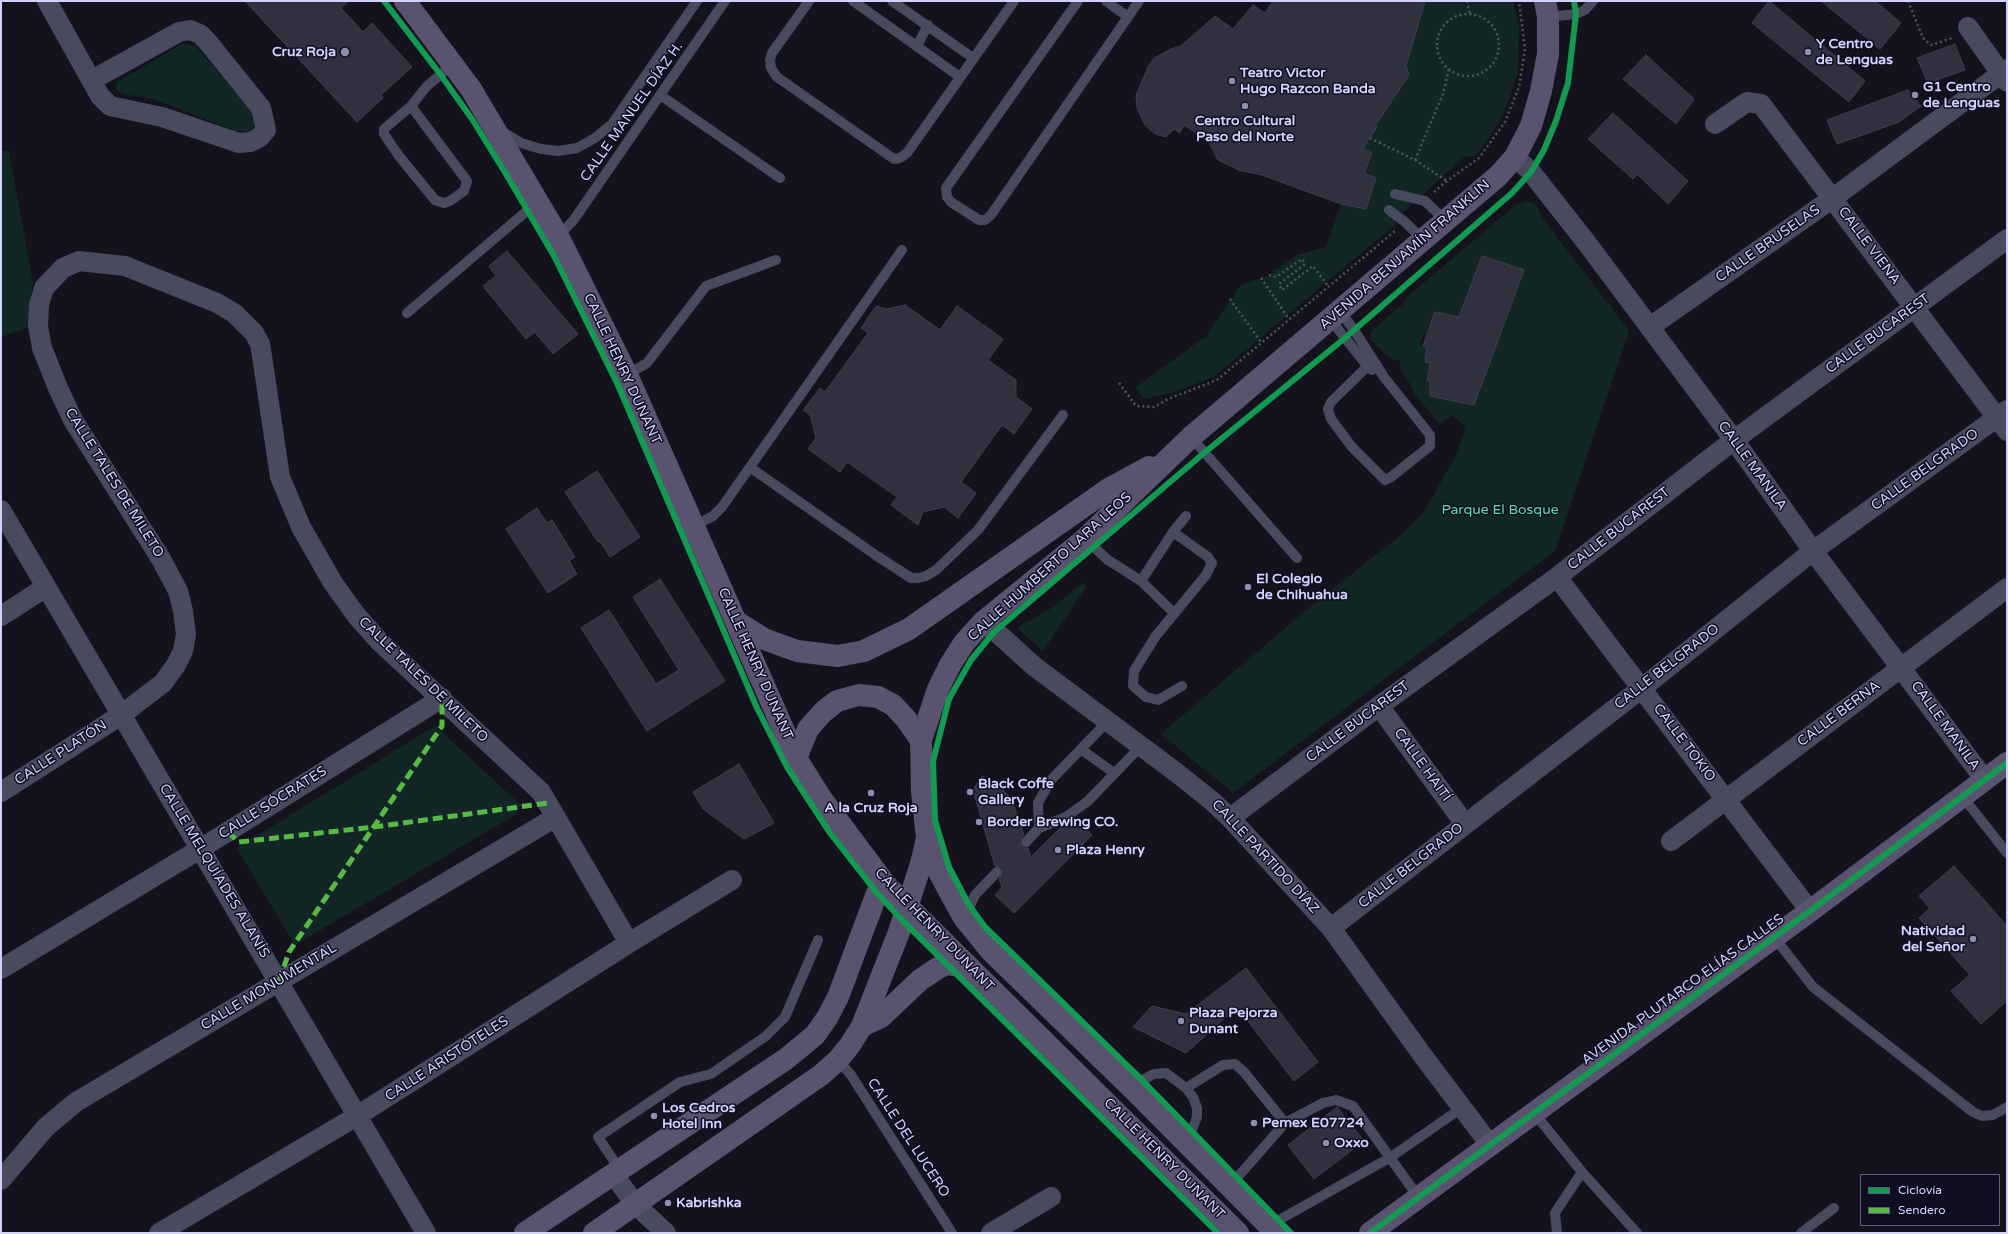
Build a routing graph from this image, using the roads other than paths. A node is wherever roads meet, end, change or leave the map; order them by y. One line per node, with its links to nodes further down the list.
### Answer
1 (47, 1): 22 (street)
2 (698, 1): 26 (lane, CALLE MANUEL DÍAZ H.)
3 (726, 1): 23 (lane, CALLE MANUEL DÍAZ H.)
4 (809, 1): 21 (lane)
5 (854, 1): 17 (lane)
6 (892, 1): 15 (lane)
7 (1014, 1): 18 (lane)
8 (1078, 1): 14 (lane)
9 (1106, 1): 14 (lane)
10 (1139, 1): 14 (lane)
11 (1593, 1): 13 (lane)
12 (409, 4): 19 (main road, CALLE HENRY DUNANT)
13 (1547, 9): 27 (main road, AVENIDA BENJAMÍN FRANKLIN)
14 (1128, 17)
15 (928, 25): 17 (lane); 18 (lane)
16 (1969, 29): 20 (street, CALLE BRUSELAS)
17 (917, 46): 21 (lane)
18 (973, 58): 21 (lane)
19 (453, 64): 24 (lane); 26 (main road, CALLE HENRY DUNANT)
20 (2005, 75): 30 (street, CALLE BRUSELAS)
21 (960, 77)
22 (92, 80): 22 (street)
23 (660, 95): 28 (lane); 34 (lane, CALLE MANUEL DÍAZ H.)
24 (411, 106): 24 (lane)
25 (1715, 124): 30 (street, CALLE VIENA)
26 (496, 128): 31 (main road, CALLE HENRY DUNANT)
27 (1515, 157): 33 (main road, AVENIDA BENJAMÍN FRANKLIN); 42 (street, CALLE MANILA)
28 (780, 178)
29 (1395, 194): 33 (lane)
30 (1833, 198): 39 (street, CALLE VIENA); 42 (street, CALLE BRUSELAS)
31 (540, 204): 34 (main road, CALLE HENRY DUNANT); 40 (lane)
32 (1389, 210): 35 (lane)
33 (1445, 220): 35 (main road, AVENIDA BENJAMÍN FRANKLIN)
34 (558, 236): 44 (main road, CALLE HENRY DUNANT)
35 (1422, 239): 41 (main road, AVENIDA BENJAMÍN FRANKLIN)
36 (2007, 239): 39 (street, CALLE BUCAREST)
37 (902, 250): 50 (lane)
38 (776, 260): 44 (lane)
39 (1915, 307): 46 (street, CALLE VIENA); 48 (street, CALLE BUCAREST)
40 (407, 313)
41 (1335, 315): 43 (lane); 47 (main road, AVENIDA BENJAMÍN FRANKLIN)
42 (1650, 327): 48 (street, CALLE MANILA)
43 (1370, 364): 43 (lane)
44 (627, 376): 53 (main road, CALLE HENRY DUNANT)
45 (1063, 415): 50 (lane)
46 (2004, 420): 56 (street, CALLE BELGRADO)
47 (1191, 436): 49 (main road, AVENIDA BENJAMÍN FRANKLIN); 57 (lane)
48 (1734, 440): 56 (street, CALLE MANILA); 58 (street, CALLE BUCAREST)
49 (1170, 456): 55 (main road, CALLE HUMBERTO LARA LEOS); 65 (main road)
50 (751, 468): 53 (lane)
51 (1, 510): 60 (street, CALLE MELQUÍADES ALANÍS)
52 (1186, 516): 54 (lane)
53 (694, 526): 65 (main road, CALLE HENRY DUNANT)
54 (1172, 532): 59 (lane); 62 (lane)
55 (1085, 539): 59 (lane); 64 (main road, CALLE HUMBERTO LARA LEOS)
56 (1813, 551): 66 (street, CALLE MANILA); 68 (street, CALLE BELGRADO)
57 (1297, 558)
58 (1557, 577): 68 (street, CALLE TOKIO); 70 (street, CALLE BUCAREST)
59 (1141, 581): 62 (lane)
60 (46, 588): 63 (street); 71 (street, CALLE MELQUÍADES ALANÍS)
61 (2007, 588): 66 (street, CALLE BERNA)
62 (1174, 613): 67 (lane)
63 (1, 616)
64 (984, 621): 72 (street, CALLE PARTIDO DÍAZ); 73 (main road, CALLE HUMBERTO LARA LEOS)
65 (737, 622): 76 (main road, CALLE HENRY DUNANT)
66 (1901, 667): 79 (street, CALLE MANILA); 82 (street, CALLE BERNA)
67 (1182, 686)
68 (1642, 688): 82 (street, CALLE TOKIO); 85 (street, CALLE BELGRADO)
69 (442, 698): 71 (street, CALLE TALES DE MILETO); 83 (street, CALLE TALES DE MILETO); 90 (street, CALLE SÓCRATES)
70 (1379, 706): 84 (street, CALLE BUCAREST); 85 (street, CALLE HAITÍ)
71 (121, 715): 80 (street, CALLE PLATÓN); 90 (street, CALLE MELQUÍADES ALANÍS)
72 (1108, 721): 74 (street, CALLE PARTIDO DÍAZ); 75 (lane)
73 (921, 740): 76 (main road); 87 (main road, CALLE HUMBERTO LARA LEOS)
74 (1141, 746): 78 (lane); 84 (street, CALLE PARTIDO DÍAZ)
75 (1082, 750): 78 (lane); 86 (lane)
76 (796, 758): 94 (main road, CALLE HENRY DUNANT)
77 (2007, 763): 79 (main road, AVENIDA PLUTARCO ELÍAS CALLES)
78 (1114, 774): 86 (lane)
79 (1985, 780): 81 (main road, AVENIDA PLUTARCO ELÍAS CALLES)
80 (1, 792)
81 (1962, 796): 91 (lane); 96 (main road, AVENIDA PLUTARCO ELÍAS CALLES)
82 (1726, 799): 88 (street, CALLE BERNA); 96 (street, CALLE TOKIO)
83 (556, 817): 101 (street, CALLE TALES DE MILETO); 104 (street, CALLE MONUMENTAL)
84 (1230, 818): 98 (street, CALLE PARTIDO DÍAZ)
85 (1465, 824): 98 (street, CALLE BELGRADO)
86 (1039, 828): 89 (lane)
87 (927, 838): 95 (main road, CALLE HUMBERTO LARA LEOS); 97 (main road, CALLE HENRY DUNANT)
88 (1671, 841)
89 (1026, 842)
90 (200, 849): 103 (street, CALLE SÓCRATES); 104 (street, CALLE MELQUÍADES ALANÍS)
91 (2007, 853)
92 (997, 872): 97 (lane)
93 (732, 880): 101 (street, CALLE ARISTÓTELES)
94 (886, 885): 95 (main road, CALLE HENRY DUNANT); 117 (main road)
95 (908, 906): 102 (main road, CALLE HENRY DUNANT); 105 (main road, CALLE HUMBERTO LARA LEOS)
96 (1810, 911): 99 (main road, AVENIDA PLUTARCO ELÍAS CALLES)
97 (964, 918): 108 (main road, CALLE HENRY DUNANT)
98 (1331, 928): 109 (street, CALLE PARTIDO DÍAZ)
99 (1774, 937): 110 (lane); 111 (main road, AVENIDA PLUTARCO ELÍAS CALLES)
100 (818, 940): 117 (lane)
101 (629, 943): 112 (street, CALLE ARISTÓTELES)
102 (970, 968): 105 (main road); 133 (main road, CALLE HENRY DUNANT)
103 (1, 969)
104 (279, 981): 112 (street, CALLE MELQUÍADES ALANÍS); 119 (street, CALLE MONUMENTAL)
105 (862, 1026): 106 (main road, CALLE HUMBERTO LARA LEOS)
106 (838, 1060): 123 (main road, CALLE HUMBERTO LARA LEOS); 131 (lane, CALLE DEL LUCERO)
107 (1186, 1088): 108 (lane); 113 (lane); 114 (lane)
108 (1133, 1089): 114 (main road, CALLE HENRY DUNANT)
109 (1463, 1107): 115 (street, CALLE PARTIDO DÍAZ); 116 (lane)
110 (2007, 1107)
111 (1535, 1114): 115 (main road, AVENIDA PLUTARCO ELÍAS CALLES); 118 (lane)
112 (357, 1116): 126 (street, CALLE ARISTÓTELES); 127 (street, CALLE MELQUÍADES ALANÍS)
113 (1285, 1123): 116 (lane); 120 (lane)
114 (1183, 1141): 120 (main road, CALLE HENRY DUNANT)
115 (1492, 1146): 122 (main road, AVENIDA PLUTARCO ELÍAS CALLES)
116 (1391, 1157): 122 (lane); 125 (lane)
117 (616, 1172): 123 (street); 128 (main road)
118 (1582, 1172): 135 (lane); 136 (lane)
119 (1, 1180)
120 (1229, 1187): 125 (main road, CALLE HENRY DUNANT)
121 (1051, 1197): 132 (street)
122 (1419, 1198): 134 (main road, AVENIDA PLUTARCO ELÍAS CALLES)
123 (636, 1205): 129 (main road, CALLE HUMBERTO LARA LEOS); 130 (street)
124 (1834, 1208): 137 (lane)
125 (1274, 1230)
126 (159, 1233)
127 (426, 1233)
128 (525, 1233)
129 (594, 1233)
130 (666, 1233)
131 (952, 1233)
132 (992, 1233)
133 (1238, 1233)
134 (1370, 1233)
135 (1557, 1233)
136 (1638, 1233)
137 (1801, 1233)

